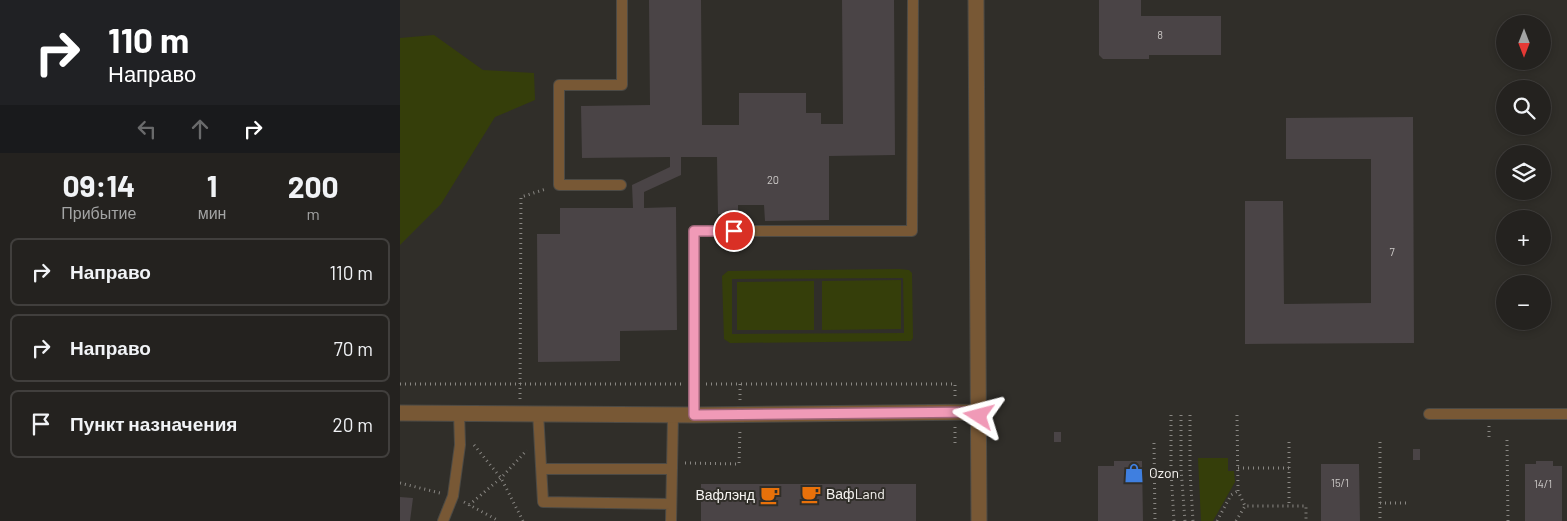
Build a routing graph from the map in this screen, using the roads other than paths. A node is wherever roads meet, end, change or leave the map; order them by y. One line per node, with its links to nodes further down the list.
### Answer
1 (622, 0): 4 (lane)
2 (913, 0): 12 (lane)
3 (976, 0): 6 (street)
4 (621, 185)
5 (538, 412): 8 (street); 11 (street); 14 (lane)
6 (979, 412): 12 (street); 18 (street)
7 (400, 413): 8 (street)
8 (459, 413): 16 (lane)
9 (1429, 414): 10 (lane)
10 (1567, 414)
11 (673, 415): 12 (street); 13 (lane)
12 (694, 415)
13 (672, 466): 14 (lane); 15 (lane)
14 (542, 468): 15 (lane)
15 (672, 504): 17 (lane)
16 (443, 521)
17 (671, 521)
18 (979, 521)

